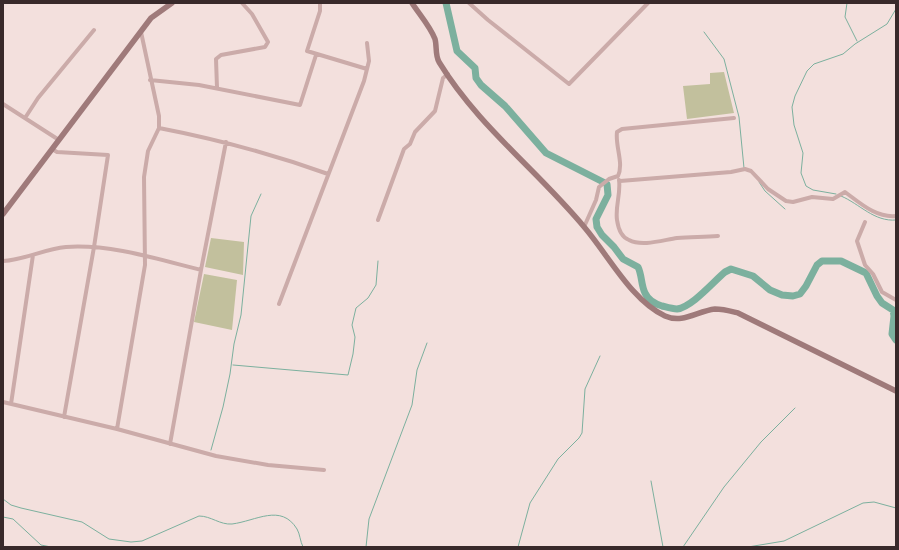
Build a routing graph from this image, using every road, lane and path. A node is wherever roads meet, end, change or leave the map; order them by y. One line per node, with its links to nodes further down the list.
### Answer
1 (172, 3): 8 (main road)
2 (242, 3): 14 (street)
3 (320, 3): 10 (street)
4 (412, 3): 12 (main road)
5 (469, 3): 6 (street)
6 (648, 3)
7 (94, 30): 16 (street)
8 (141, 32): 13 (street); 19 (main road)
9 (367, 43): 11 (street)
10 (316, 55): 11 (street); 14 (street)
11 (367, 69): 22 (street)
12 (448, 74): 27 (street); 29 (main road)
13 (150, 80): 14 (street); 18 (street)
14 (217, 88)
15 (3, 104): 16 (street)
16 (25, 118): 19 (street)
17 (734, 118): 23 (street)
18 (158, 128): 20 (street); 33 (street)
19 (59, 140): 21 (main road)
20 (226, 142): 22 (street); 35 (street)
21 (52, 149): 25 (main road); 31 (street)
22 (328, 174): 37 (street)
23 (618, 176): 24 (street); 29 (street)
24 (620, 181): 26 (street); 30 (street)
25 (3, 214)
26 (896, 216)
27 (378, 220)
28 (865, 222): 36 (street)
29 (584, 227): 38 (main road)
30 (718, 236)
31 (94, 247): 32 (street); 33 (street); 41 (street)
32 (33, 255): 34 (street); 40 (street)
33 (144, 256): 35 (street); 42 (street)
34 (3, 261)
35 (201, 270): 43 (street)
36 (896, 300)
37 (279, 304)
38 (896, 391)
39 (3, 402): 40 (street)
40 (12, 404): 41 (street)
41 (64, 417): 42 (street)
42 (117, 429): 43 (street)
43 (170, 444): 44 (street)
44 (324, 470)

